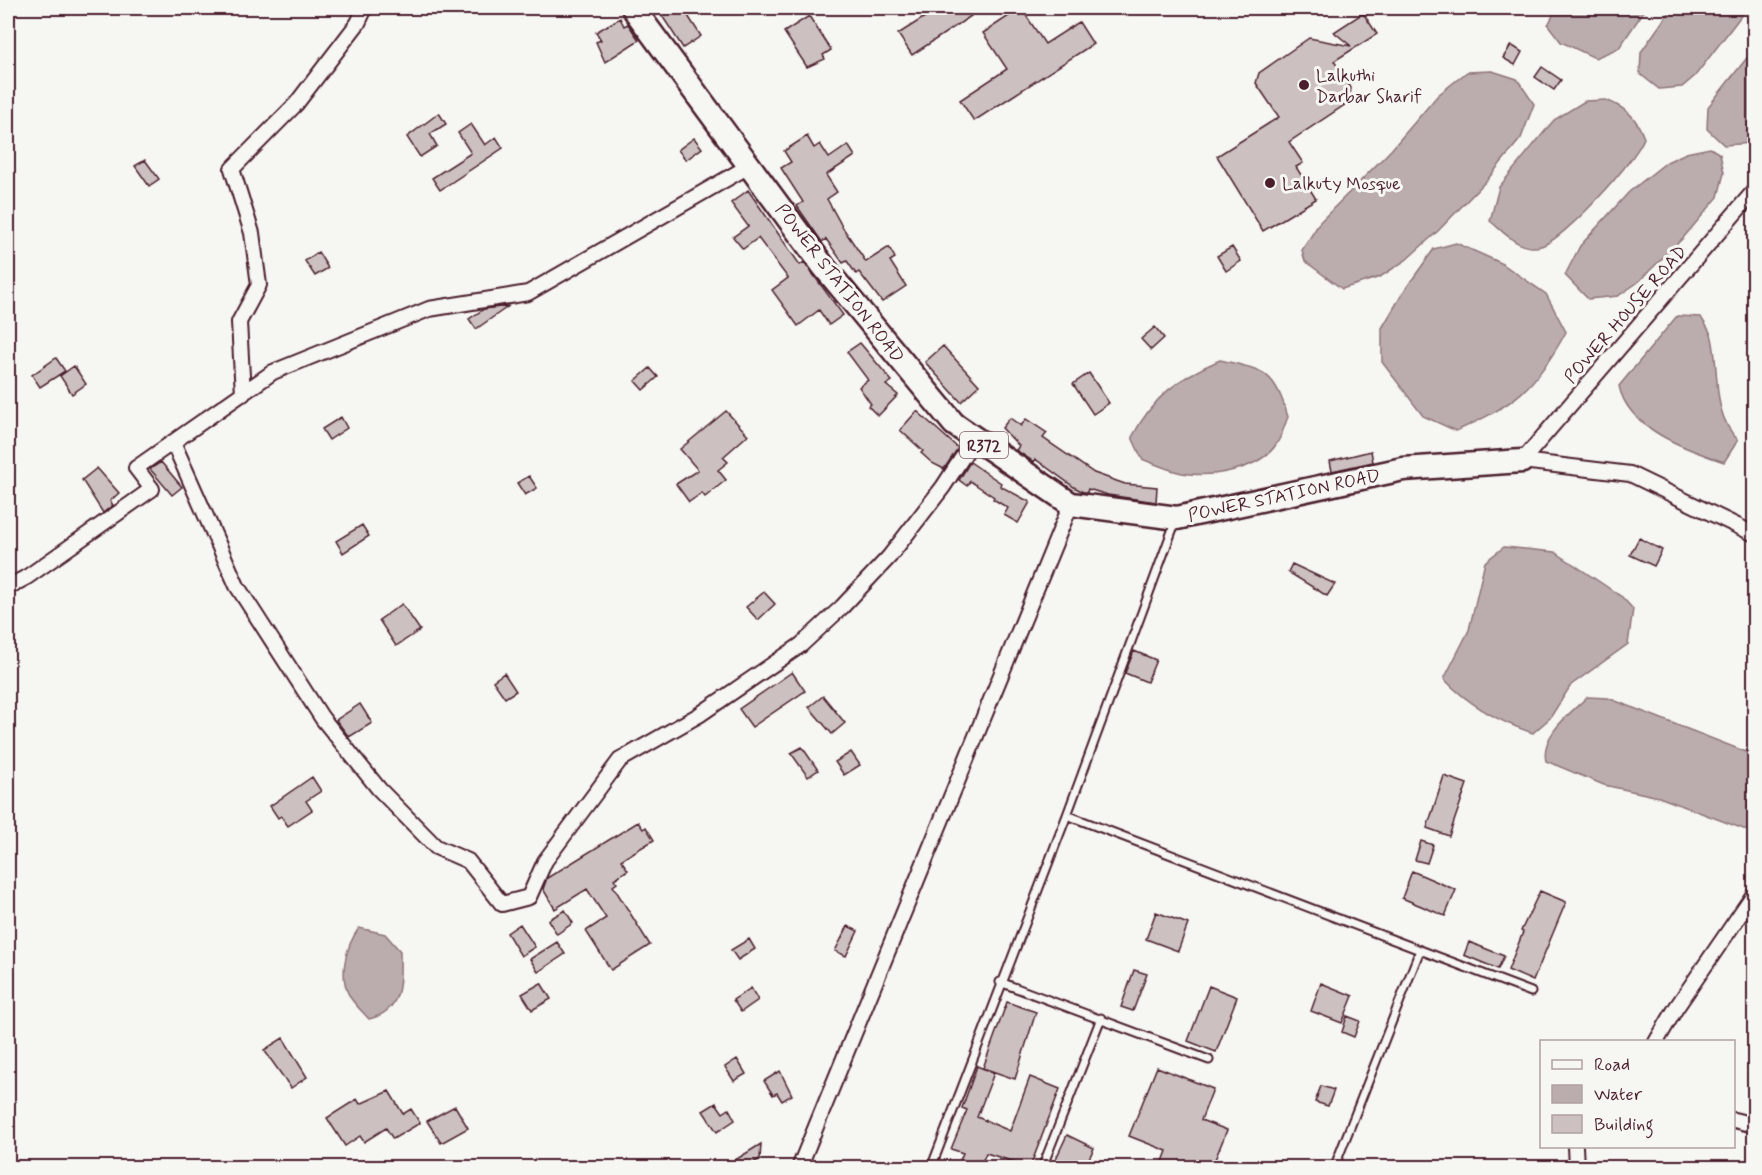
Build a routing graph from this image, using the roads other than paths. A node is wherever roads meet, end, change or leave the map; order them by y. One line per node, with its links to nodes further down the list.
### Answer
1 (365, 8): 5 (street)
2 (633, 8): 3 (main road, POWER STATION ROAD / R372)
3 (749, 166): 5 (street); 6 (main road, POWER STATION ROAD / R372)
4 (1755, 191): 8 (street, POWER HOUSE ROAD)
5 (243, 394): 7 (street)
6 (975, 438): 7 (street); 9 (main road, POWER STATION ROAD / R372)
7 (173, 442): 12 (street)
8 (1522, 461): 10 (main road, POWER STATION ROAD / R372); 11 (street, POWER STATION ROAD)
9 (1071, 504): 10 (main road, POWER STATION ROAD / R372); 24 (street)
10 (1177, 518): 13 (lane)
11 (1755, 534)
12 (8, 587)
13 (1067, 815): 15 (lane); 16 (lane)
14 (1755, 894): 19 (street)
15 (1420, 950): 17 (lane); 27 (lane)
16 (1000, 982): 18 (lane); 25 (lane)
17 (1531, 992)
18 (1101, 1018): 20 (lane); 26 (lane)
19 (1657, 1040)
20 (1209, 1060)
21 (1735, 1120): 22 (street)
22 (1755, 1125)
23 (1575, 1148): 28 (street)
24 (799, 1167)
25 (931, 1167)
26 (1042, 1167)
27 (1334, 1167)
28 (1576, 1167)

